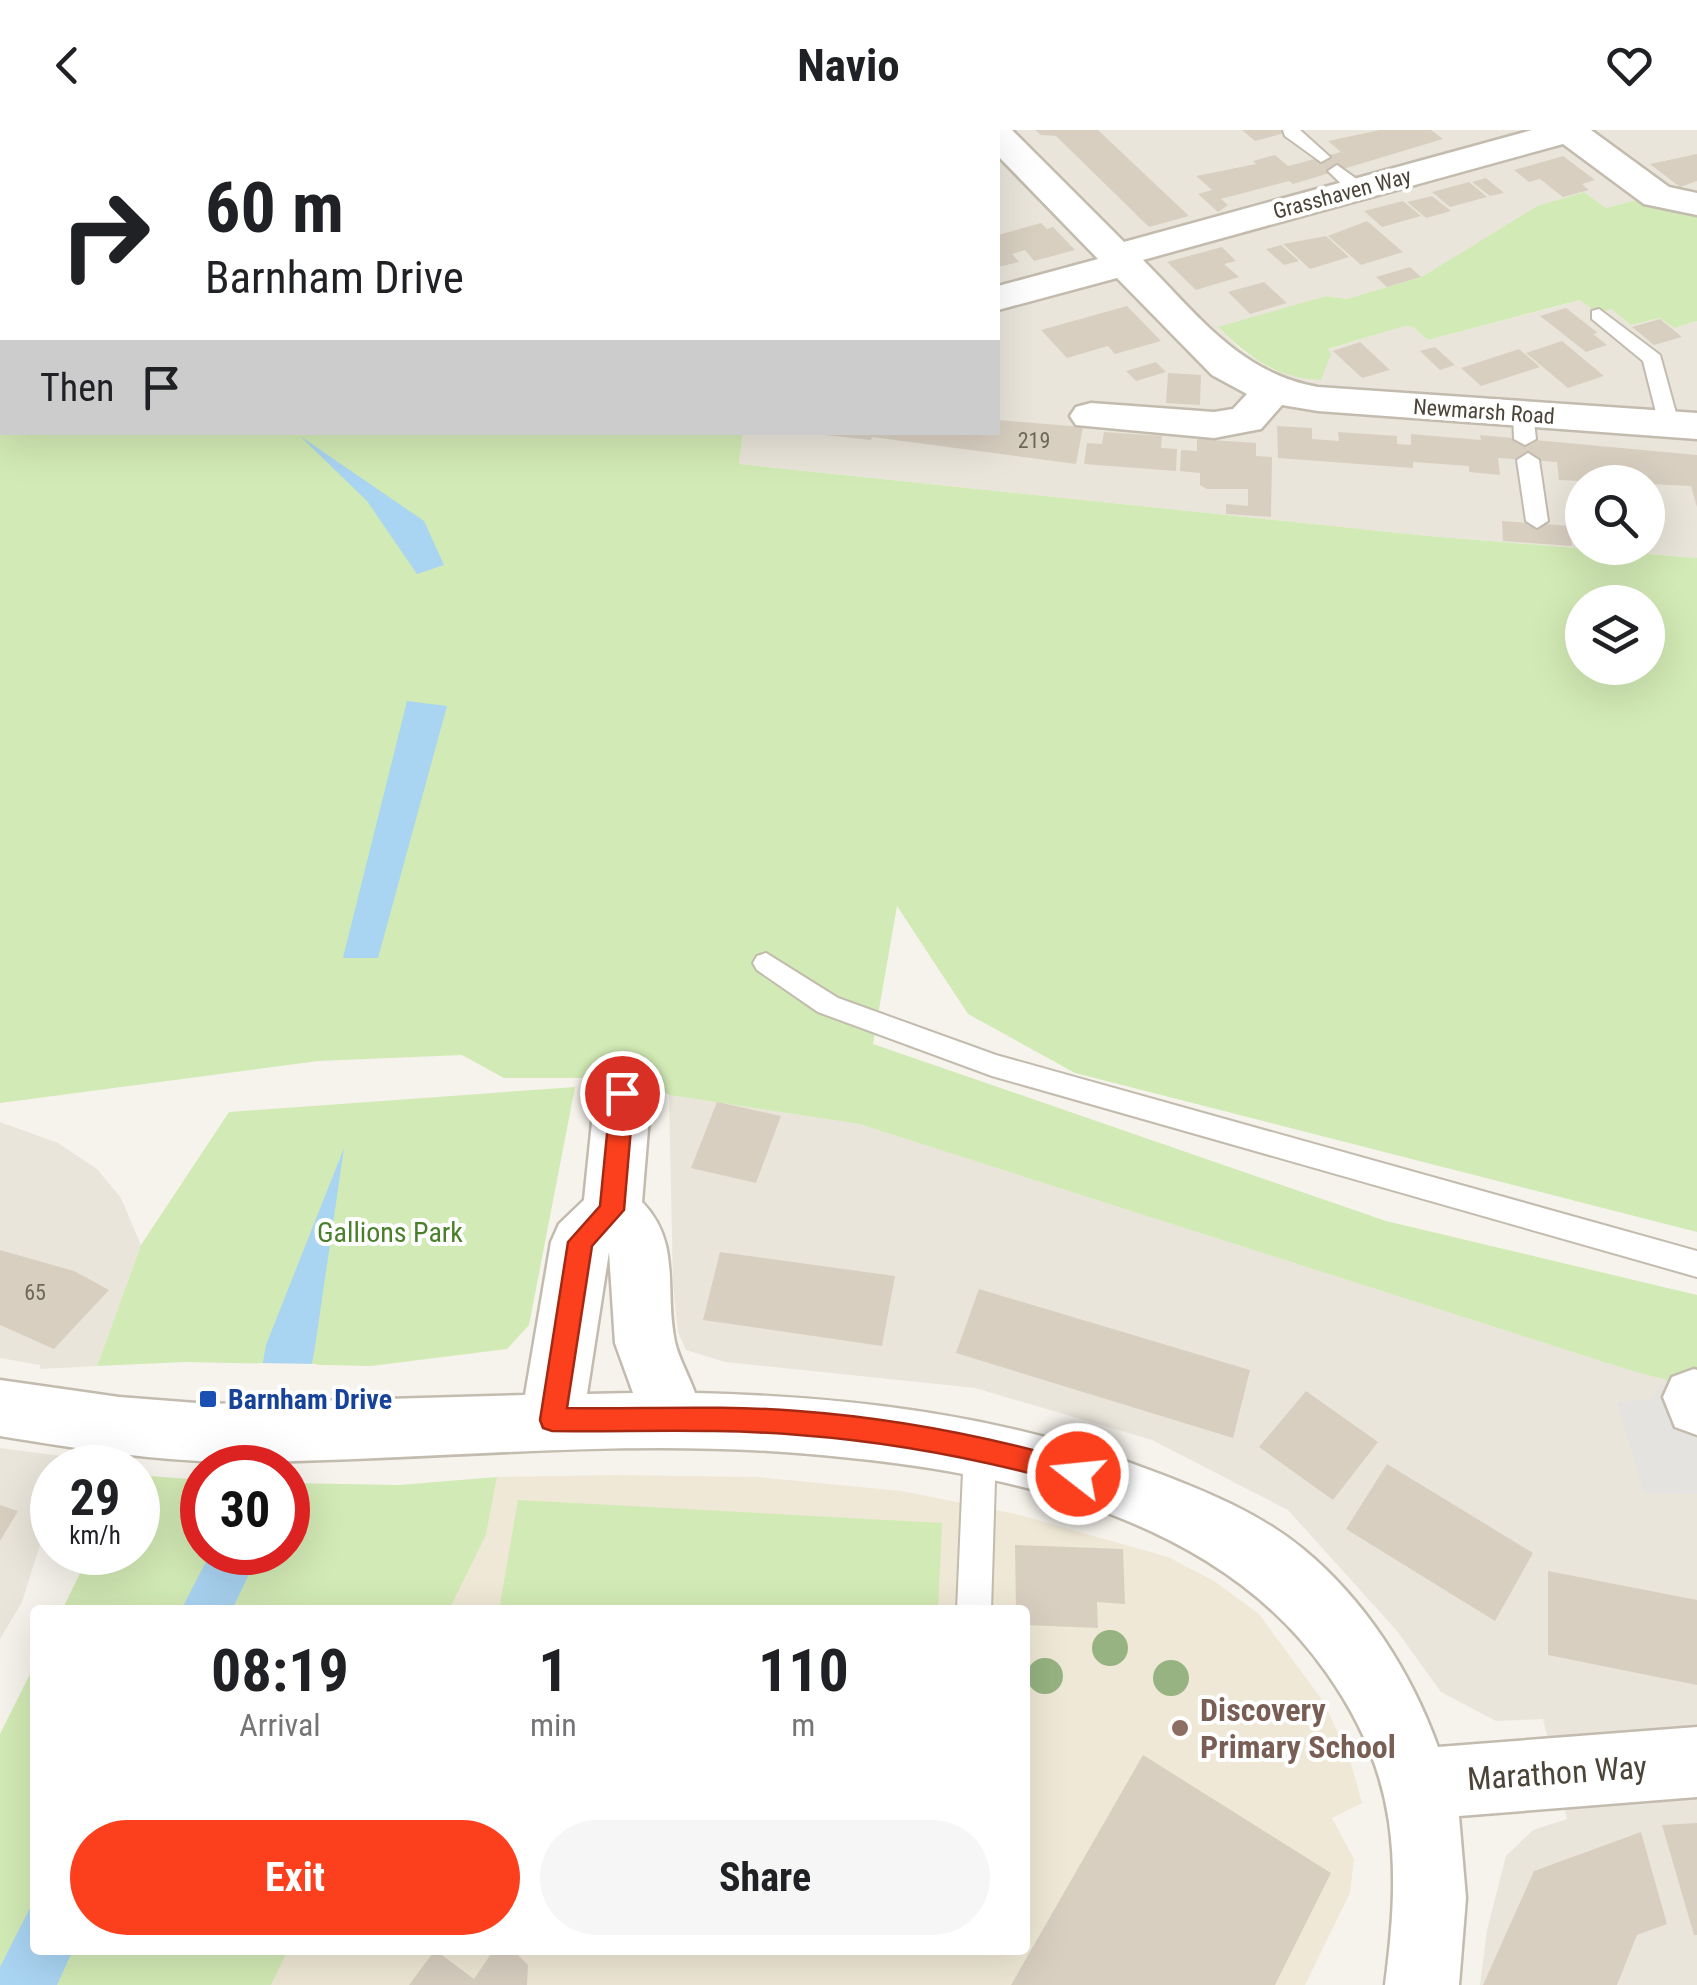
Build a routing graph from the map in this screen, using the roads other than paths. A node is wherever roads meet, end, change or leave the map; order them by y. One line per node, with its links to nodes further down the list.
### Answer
1 (1568, 130): 5 (street, Grasshaven Way); 6 (street, Grasshaven Way)
2 (1291, 132): 4 (lane)
3 (1000, 139): 6 (street, Newmarsh Road)
4 (1320, 157)
5 (1697, 204)
6 (1120, 260): 7 (street); 9 (street, Newmarsh Road)
7 (1000, 297)
8 (1599, 315): 11 (lane)
9 (1272, 391): 10 (street); 12 (street, Newmarsh Road)
10 (1092, 416)
11 (1683, 425): 12 (street, Newmarsh Road)
12 (1525, 437): 13 (lane)
13 (1537, 521)
14 (766, 963): 17 (lane)
15 (622, 1093): 16 (street)
16 (612, 1210): 19 (street); 20 (street)
17 (1697, 1264)
18 (0, 1408): 20 (street)
19 (674, 1418): 20 (street); 21 (street)
20 (552, 1420)
21 (980, 1448): 22 (lane); 24 (street)
22 (974, 1605)
23 (1697, 1762): 24 (street, Marathon Way)
24 (1418, 1784): 25 (street)
25 (1422, 1985)

